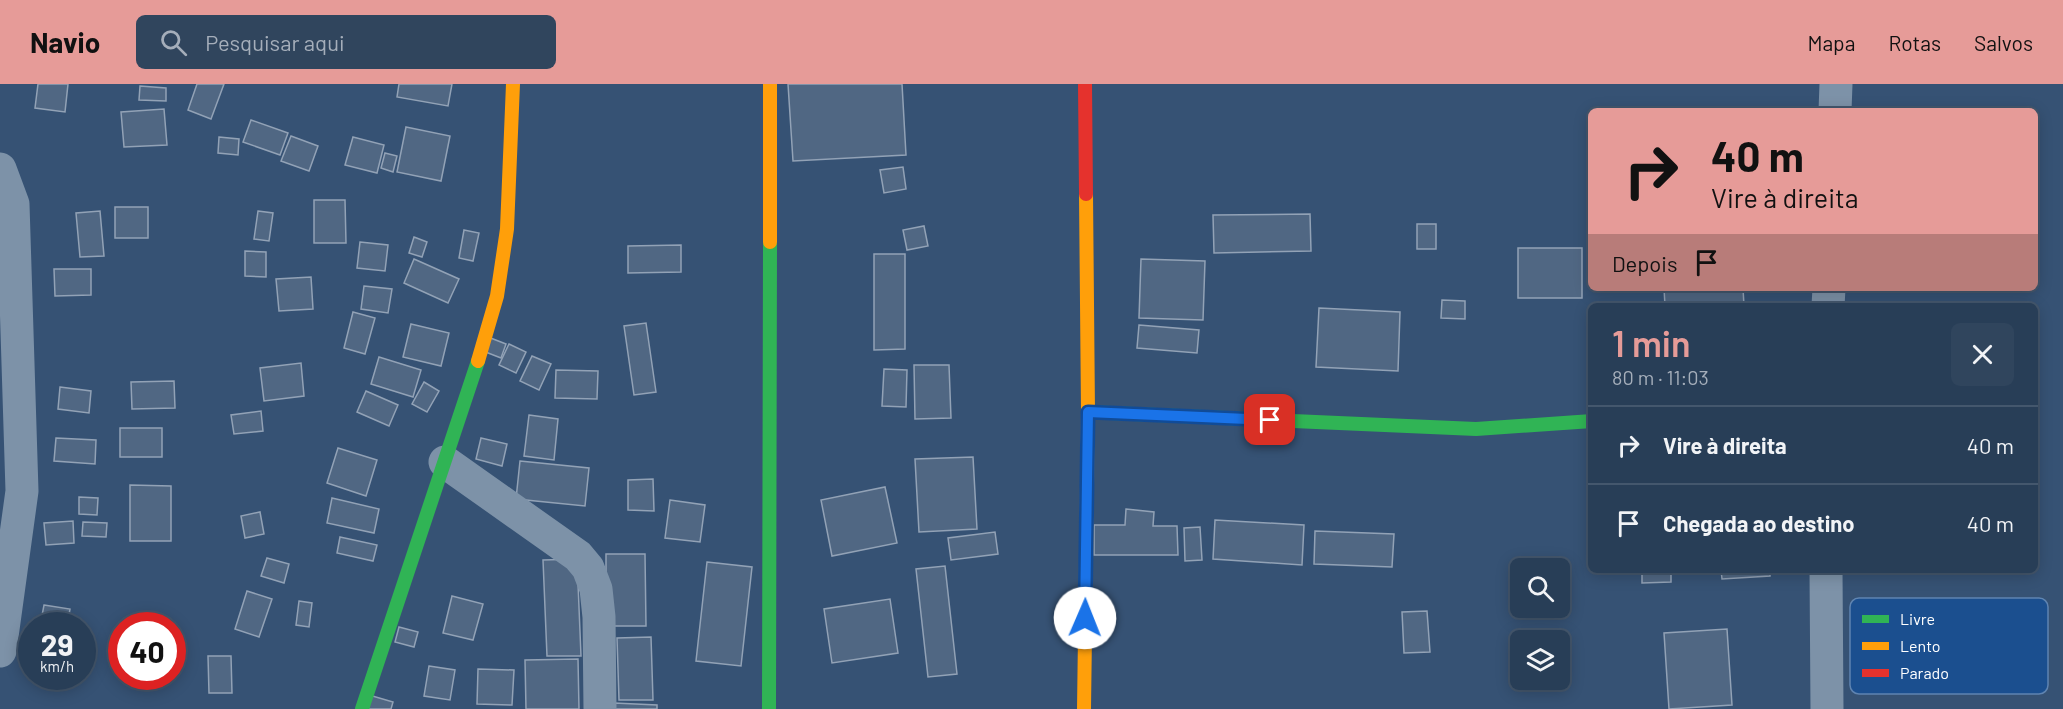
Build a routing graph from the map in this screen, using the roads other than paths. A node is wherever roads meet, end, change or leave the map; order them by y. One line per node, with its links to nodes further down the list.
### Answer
1 (513, 84): 9 (street)
2 (770, 84): 14 (street)
3 (1085, 84): 7 (street)
4 (1836, 84): 5 (street)
5 (1835, 108)
6 (0, 169): 11 (street)
7 (1088, 412): 8 (street); 15 (street)
8 (1588, 421)
9 (445, 462): 12 (street); 13 (street)
10 (1826, 573): 16 (street)
11 (0, 651)
12 (362, 709)
13 (600, 709)
14 (769, 709)
15 (1084, 709)
16 (1827, 709)

